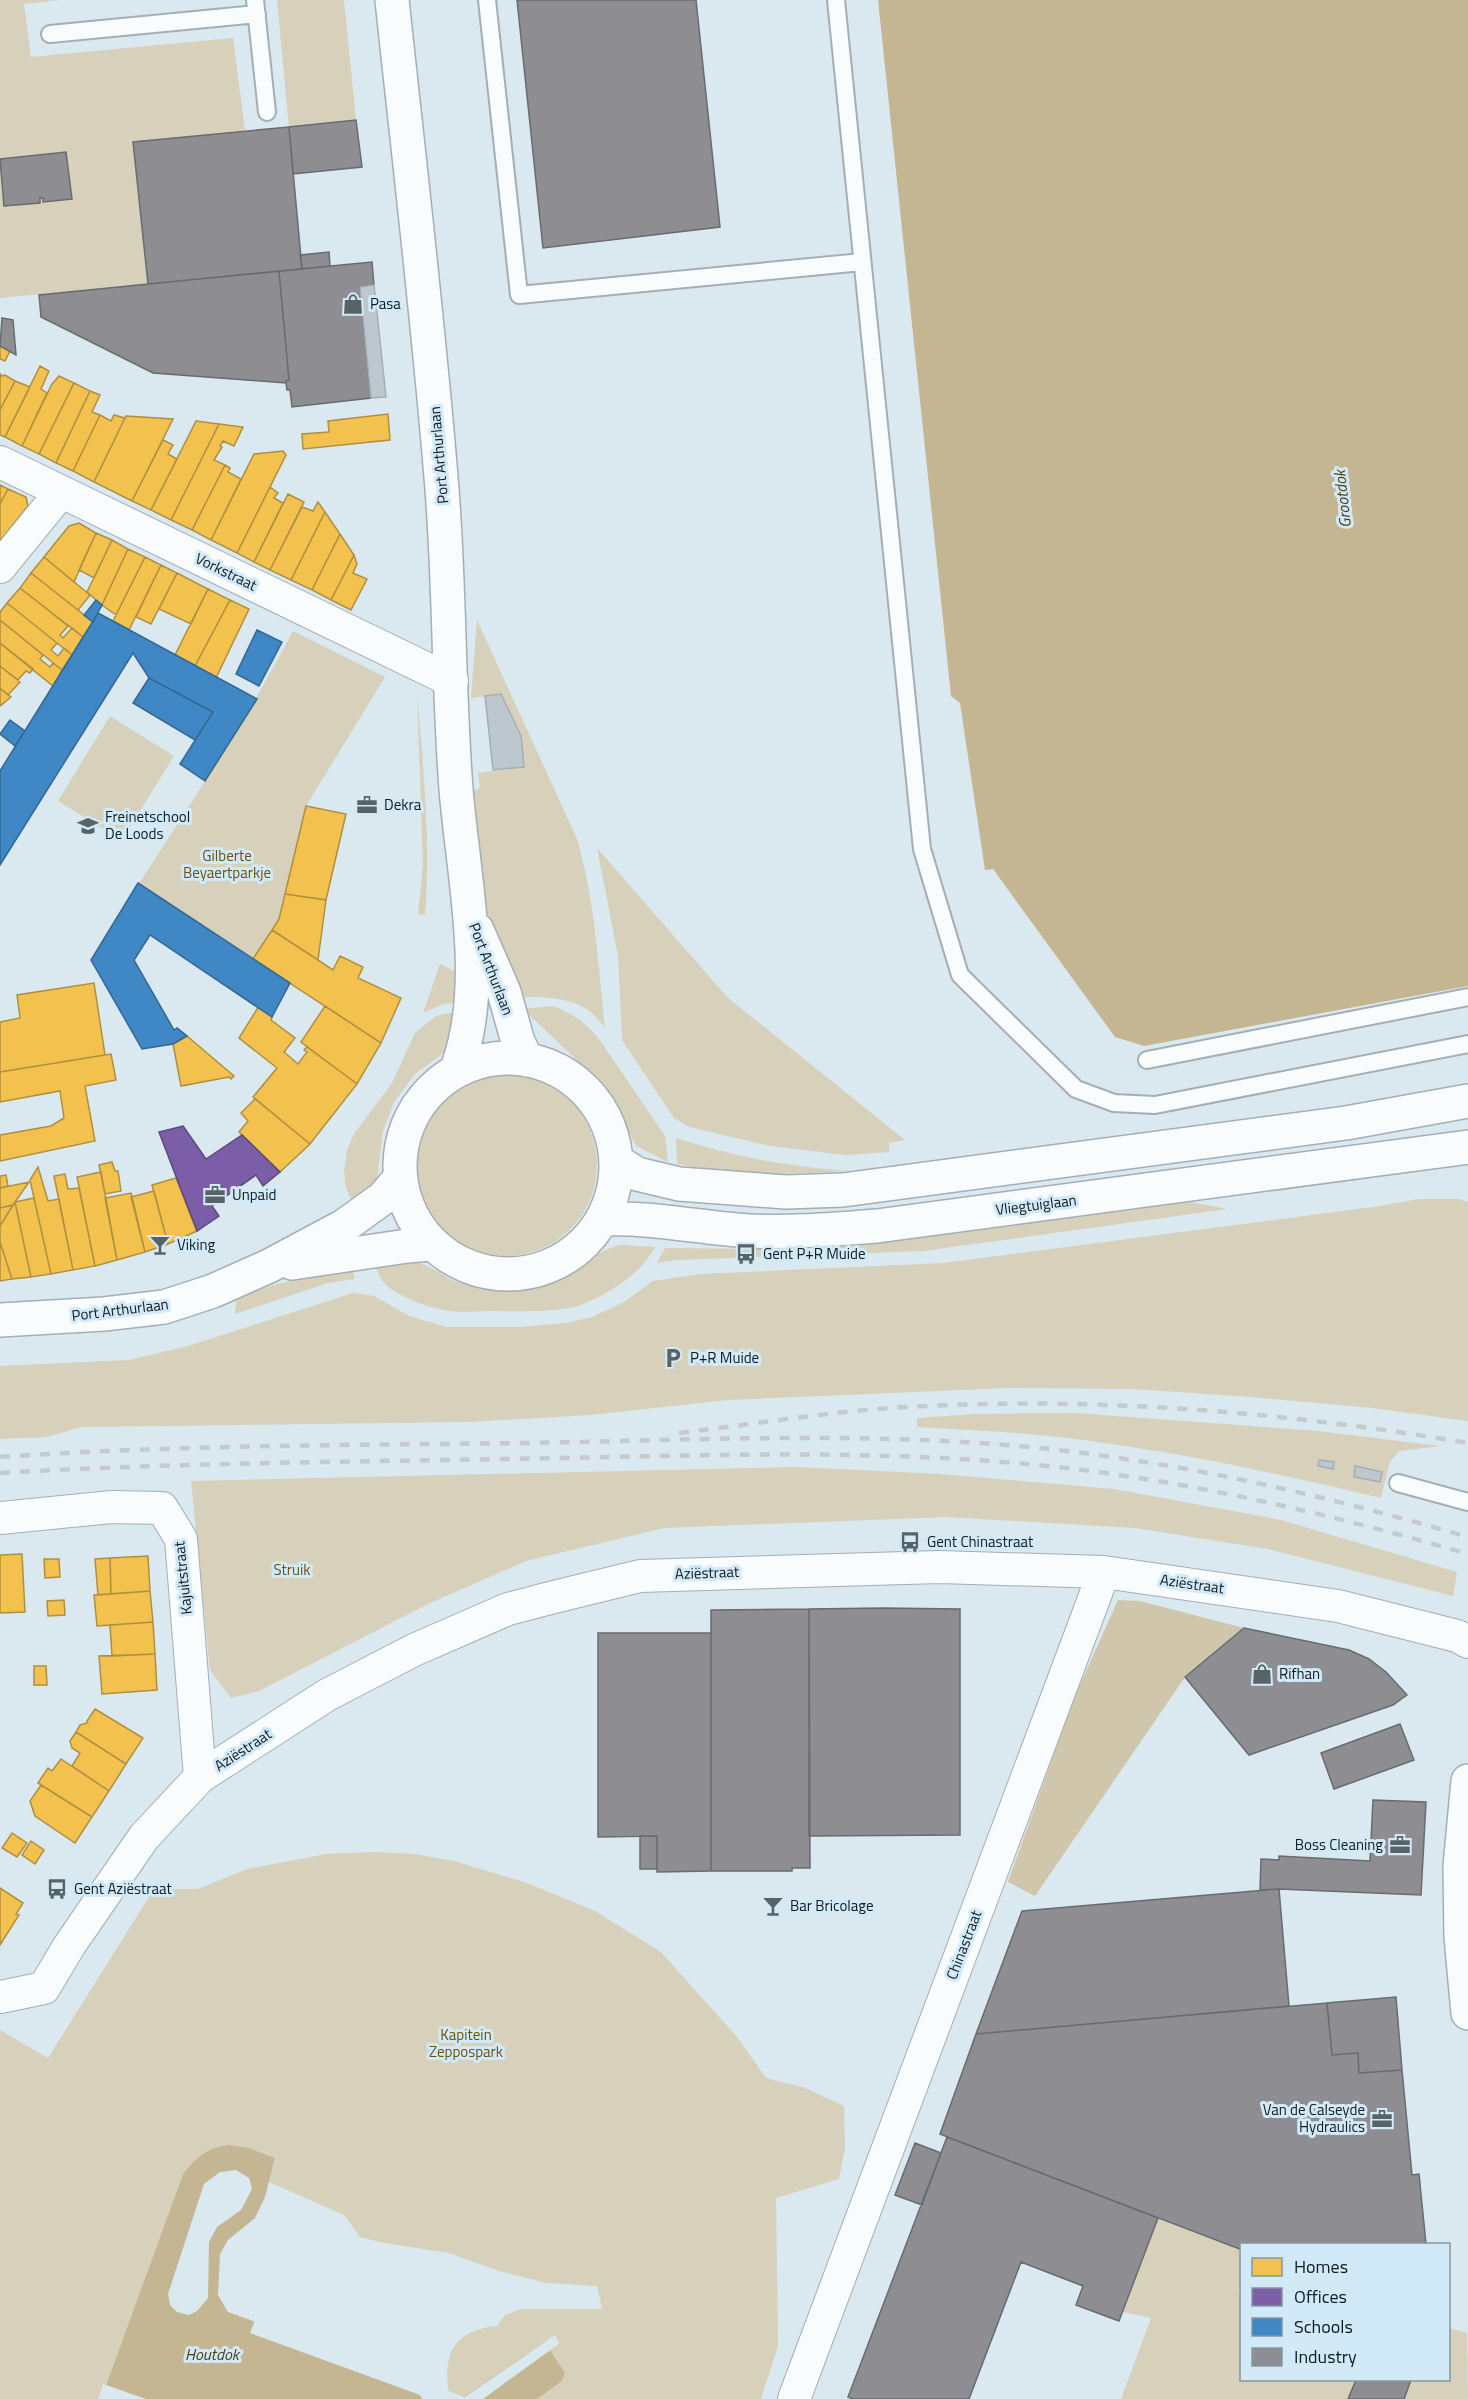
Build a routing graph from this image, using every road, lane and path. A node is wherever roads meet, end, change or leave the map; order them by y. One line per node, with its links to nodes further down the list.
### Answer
1 (392, 0): 11 (main road, Port Arthurlaan)
2 (487, 0): 7 (lane)
3 (836, 0): 7 (lane)
4 (256, 7): 5 (lane); 6 (lane)
5 (50, 34)
6 (267, 112)
7 (862, 262): 14 (lane)
8 (0, 462): 9 (street, Vorkstraat)
9 (61, 492): 10 (street); 11 (street, Vorkstraat)
10 (0, 567)
11 (452, 681): 12 (main road, Port Arthurlaan)
12 (468, 911): 15 (main road, Port Arthurlaan); 17 (main road, Port Arthurlaan)
13 (1468, 997): 16 (lane)
14 (1468, 1044)
15 (527, 1060): 17 (main road); 20 (main road)
16 (1147, 1060)
17 (458, 1066): 21 (main road)
18 (1468, 1101): 20 (main road)
19 (1468, 1147): 22 (main road, Vliegtuiglaan)
20 (618, 1162): 22 (main road)
21 (400, 1178): 23 (main road); 24 (main road, Port Arthurlaan)
22 (603, 1219): 23 (main road)
23 (431, 1244): 24 (main road, Port Arthurlaan)
24 (269, 1266): 25 (main road, Port Arthurlaan)
25 (0, 1320)
26 (1398, 1483): 27 (lane)
27 (1468, 1502)
28 (0, 1518): 31 (street, Kajuitstraat)
29 (1104, 1572): 30 (street, Aziëstraat); 31 (street, Aziëstraat); 35 (street, Chinastraat)
30 (1468, 1642)
31 (200, 1777): 33 (street, Aziëstraat)
32 (1468, 1781): 34 (main road)
33 (0, 1997)
34 (1468, 2013)
35 (794, 2399)

